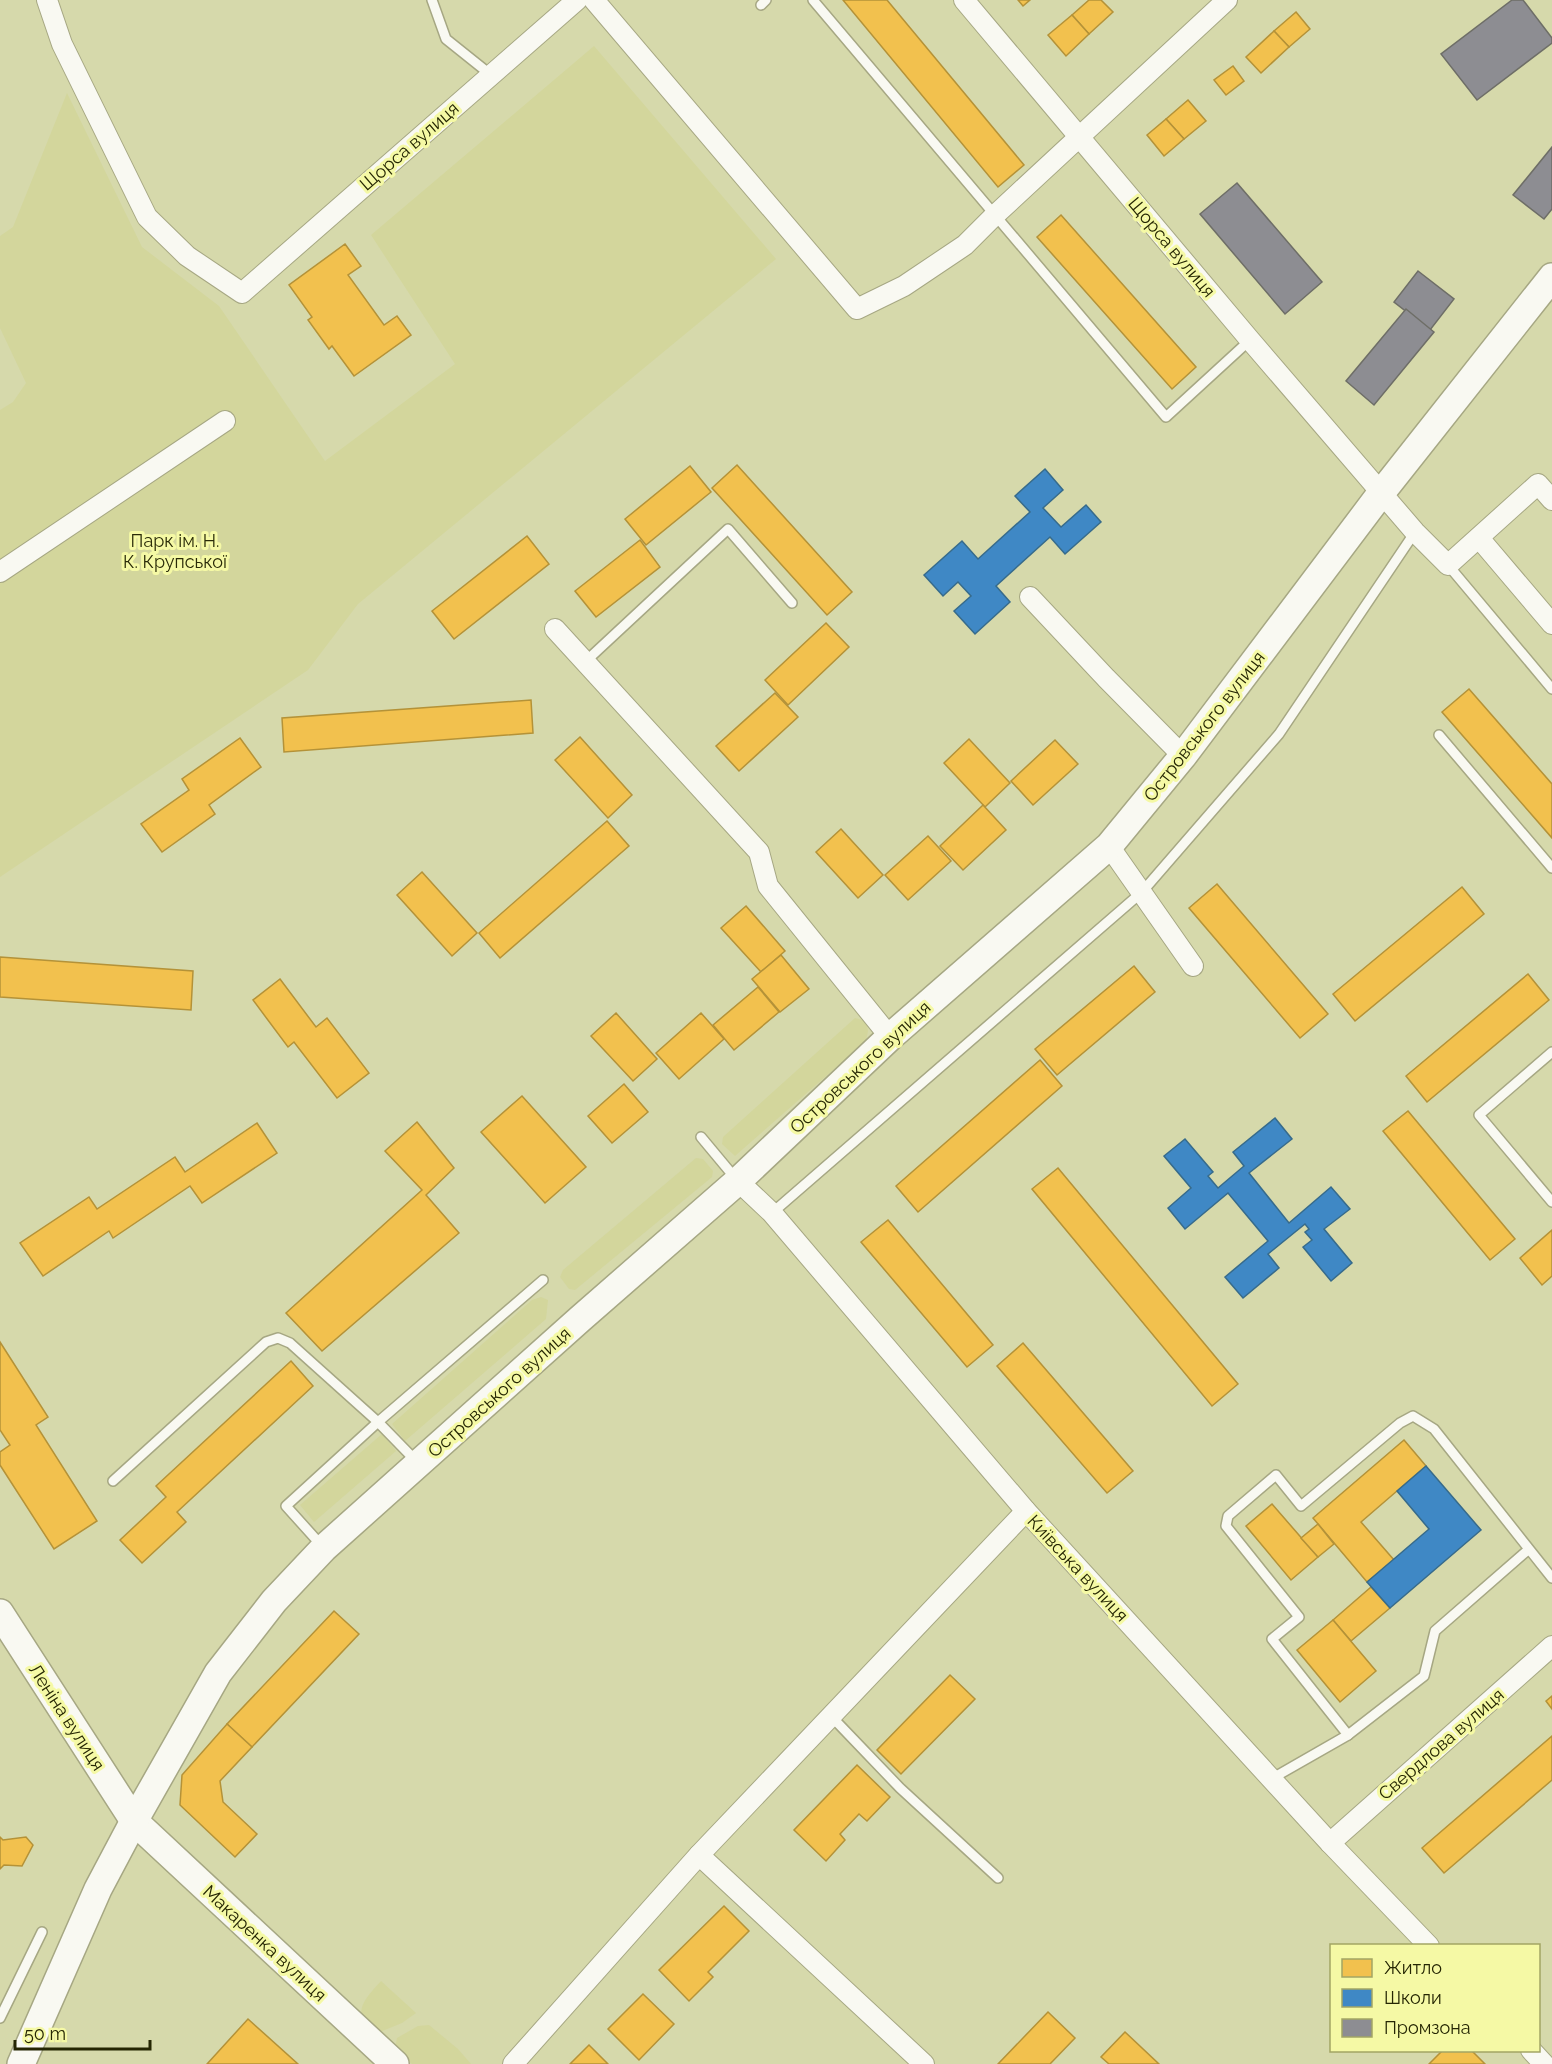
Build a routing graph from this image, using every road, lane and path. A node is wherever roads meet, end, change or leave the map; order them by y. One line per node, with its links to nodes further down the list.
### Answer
1 (47, 0): 8 (street, Щорса вулиця)
2 (432, 0): 8 (lane)
3 (577, 0): 8 (street, Щорса вулиця)
4 (594, 0): 10 (street)
5 (813, 0): 10 (lane)
6 (964, 0): 9 (street, Щорса вулиця)
7 (1227, 0): 9 (street)
8 (491, 75)
9 (1080, 137): 10 (street); 12 (street, Щорса вулиця)
10 (994, 216): 12 (lane)
11 (1552, 277): 14 (main road, Островського вулиця)
12 (1250, 340): 14 (street, Щорса вулиця)
13 (225, 420): 19 (street)
14 (1382, 492): 16 (street, Щорса вулиця); 27 (main road, Островського вулиця)
15 (1552, 500): 17 (street)
16 (1415, 532): 18 (street, Щорса вулиця); 30 (lane)
17 (1479, 538): 18 (street); 22 (street)
18 (1448, 565): 25 (lane)
19 (0, 572)
20 (1030, 597): 27 (street)
21 (792, 603): 24 (lane)
22 (1552, 624)
23 (555, 628): 24 (street)
24 (585, 662): 32 (street)
25 (1552, 688)
26 (1439, 735): 29 (lane)
27 (1183, 756): 28 (main road, Островського вулиця)
28 (1109, 846): 30 (street); 32 (main road, Островського вулиця)
29 (1552, 868)
30 (1142, 892): 31 (street); 37 (lane)
31 (1193, 966)
32 (890, 1037): 35 (main road, Островського вулиця)
33 (1552, 1052): 36 (lane)
34 (701, 1137): 35 (lane)
35 (738, 1181): 37 (street, Київська вулиця); 40 (main road, Островського вулиця)
36 (1552, 1202)
37 (772, 1213): 42 (street, Київська вулиця)
38 (543, 1280): 39 (lane)
39 (378, 1422): 40 (lane); 41 (lane); 43 (lane)
40 (418, 1464): 43 (main road, Островського вулиця)
41 (113, 1481)
42 (1026, 1511): 48 (street); 50 (street, Київська вулиця)
43 (324, 1548): 51 (main road, Островського вулиця)
44 (1529, 1549): 45 (lane); 49 (lane); 49 (lane)
45 (1552, 1578)
46 (0, 1613): 51 (main road, Леніна вулиця)
47 (1552, 1646): 52 (street, Свердлова вулиця)
48 (831, 1716): 53 (street); 54 (lane)
49 (1348, 1735): 50 (lane)
50 (1271, 1779): 52 (street, Київська вулиця)
51 (134, 1821): 59 (main road, Островського вулиця); 60 (main road, Макаренка вулиця)
52 (1329, 1843): 56 (street, Київська вулиця)
53 (699, 1855): 61 (street); 62 (street)
54 (998, 1878)
55 (42, 1932): 57 (lane)
56 (1427, 1944)
57 (0, 2018)
58 (1533, 2052): 63 (street)
59 (21, 2064)
60 (395, 2064)
61 (513, 2064)
62 (924, 2064)
63 (1544, 2064)

